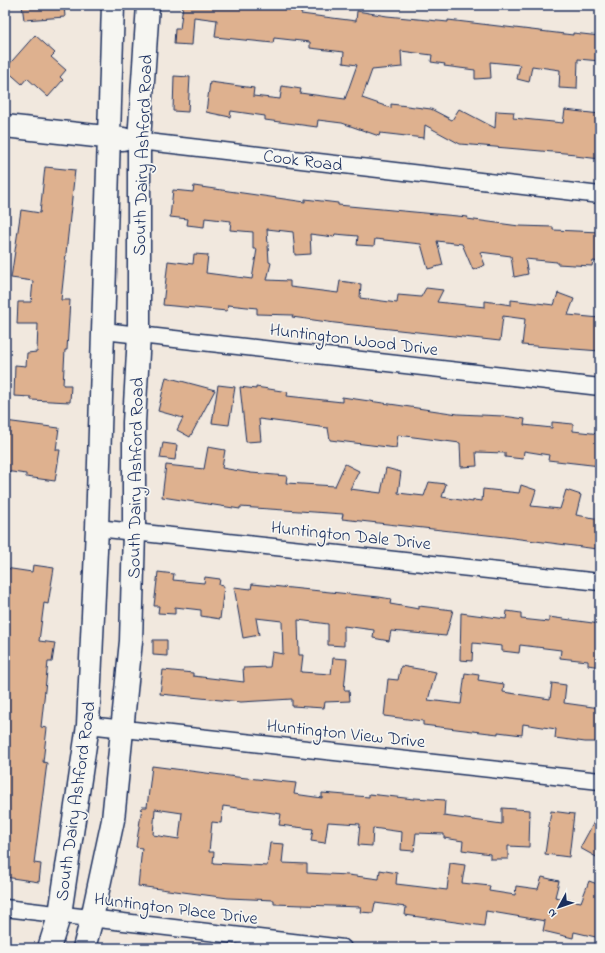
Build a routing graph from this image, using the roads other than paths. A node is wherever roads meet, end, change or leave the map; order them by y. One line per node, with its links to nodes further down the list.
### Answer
1 (113, 5): 4 (main road, South Dairy Ashford Road)
2 (148, 5): 5 (main road, South Dairy Ashford Road)
3 (5, 126): 4 (main road, Cook Road)
4 (108, 137): 5 (main road, Cook Road); 7 (main road, South Dairy Ashford Road)
5 (139, 141): 6 (street, Cook Road); 8 (main road, South Dairy Ashford Road)
6 (600, 195)
7 (104, 331): 8 (street, Huntington Wood Drive); 10 (main road, South Dairy Ashford Road)
8 (139, 335): 9 (street, Huntington Wood Drive); 11 (main road, South Dairy Ashford Road)
9 (600, 387)
10 (97, 528): 11 (street, Huntington Dale Drive); 13 (main road, South Dairy Ashford Road)
11 (134, 532): 12 (street, Huntington Dale Drive); 14 (main road, South Dairy Ashford Road)
12 (600, 582)
13 (88, 724): 14 (street, Huntington View Drive); 17 (main road, South Dairy Ashford Road)
14 (123, 728): 15 (street, Huntington View Drive); 18 (main road, South Dairy Ashford Road)
15 (600, 781)
16 (5, 908): 17 (street, Huntington Place Drive)
17 (60, 914): 18 (street, Huntington Place Drive); 19 (main road, South Dairy Ashford Road)
18 (92, 918): 20 (main road, South Dairy Ashford Road); 21 (street, Huntington Place Drive)
19 (49, 948)
20 (84, 948)
21 (343, 948)

